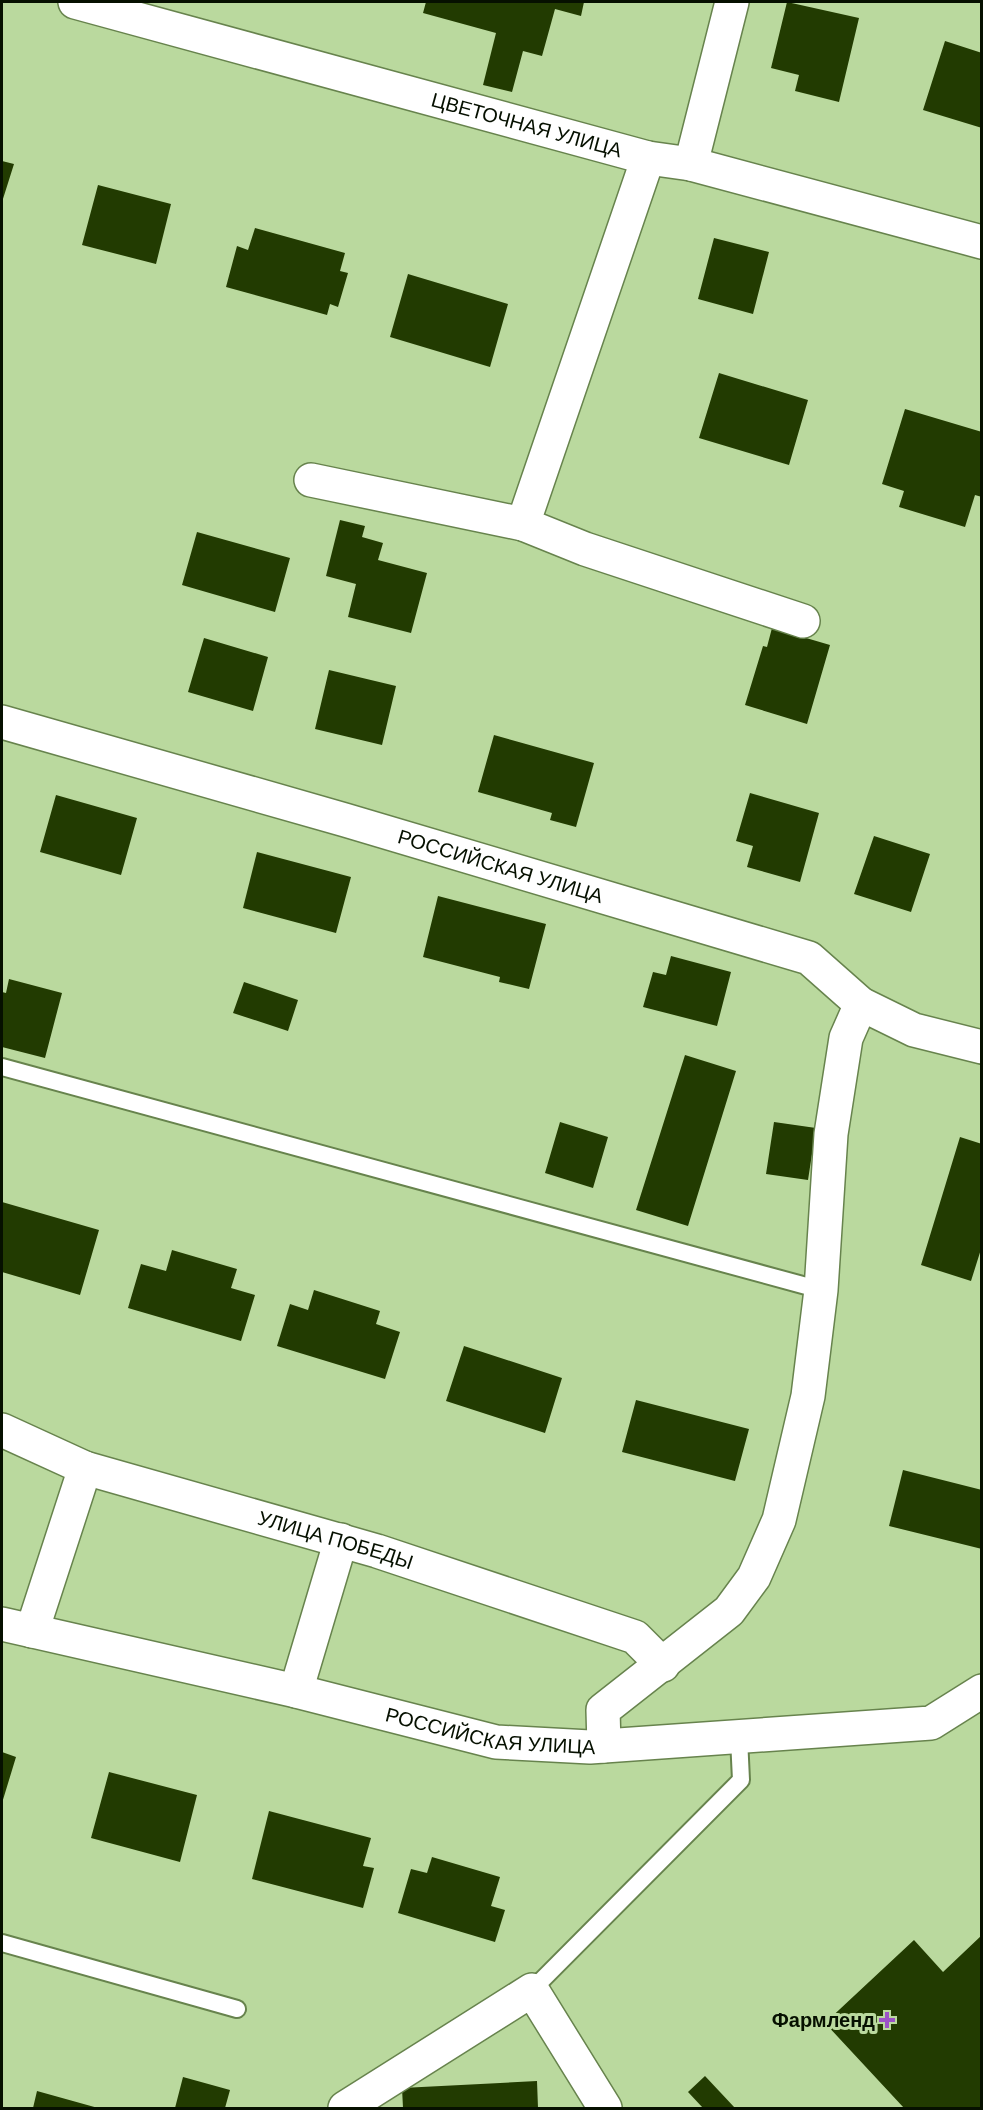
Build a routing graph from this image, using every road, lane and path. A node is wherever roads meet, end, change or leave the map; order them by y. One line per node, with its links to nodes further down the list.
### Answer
1 (75, 2): 3 (street, ЦВЕТОЧНАЯ УЛИЦА)
2 (732, 2): 4 (street)
3 (648, 158): 4 (street, ЦВЕТОЧНАЯ УЛИЦА); 7 (street)
4 (691, 164): 5 (street, ЦВЕТОЧНАЯ УЛИЦА)
5 (981, 242)
6 (311, 480): 7 (street)
7 (523, 524): 8 (street)
8 (803, 621)
9 (2, 722): 10 (street, РОССИЙСКАЯ УЛИЦА)
10 (861, 1004): 11 (street, РОССИЙСКАЯ УЛИЦА); 13 (street)
11 (981, 1047)
12 (2, 1067): 13 (lane)
13 (821, 1290): 18 (street)
14 (2, 1430): 15 (street, УЛИЦА ПОБЕДЫ)
15 (85, 1468): 16 (street, УЛИЦА ПОБЕДЫ); 17 (street)
16 (341, 1540): 18 (street, УЛИЦА ПОБЕДЫ); 19 (street)
17 (17, 1627): 19 (street, РОССИЙСКАЯ УЛИЦА)
18 (663, 1665): 22 (street)
19 (296, 1691): 22 (street, РОССИЙСКАЯ УЛИЦА)
20 (981, 1691): 21 (street, РОССИЙСКАЯ УЛИЦА)
21 (739, 1738): 22 (street, РОССИЙСКАЯ УЛИЦА); 24 (lane)
22 (604, 1746)
23 (2, 1943): 25 (lane)
24 (532, 1990): 26 (street); 27 (street)
25 (237, 2009)
26 (345, 2109)
27 (605, 2109)

